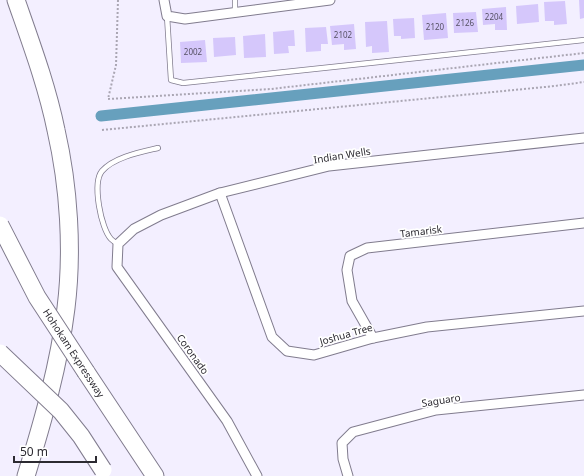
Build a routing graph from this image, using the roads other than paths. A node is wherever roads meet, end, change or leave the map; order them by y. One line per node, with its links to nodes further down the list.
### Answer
1 (16, 0): 20 (highway)
2 (164, 0): 7 (street)
3 (235, 0): 6 (lane)
4 (330, 0): 5 (street)
5 (313, 1): 6 (street)
6 (235, 12): 7 (street)
7 (167, 16): 8 (lane)
8 (584, 40)
9 (584, 138): 11 (street, Indian Wells)
10 (158, 148): 14 (lane)
11 (220, 193): 14 (street, Indian Wells); 16 (street, Joshua Tree)
12 (584, 223): 16 (street, Tamarisk)
13 (0, 225): 21 (highway, Hohokam Expressway, bridge)
14 (118, 244): 22 (street, Coronado)
15 (584, 311): 16 (street, Joshua Tree)
16 (373, 338)
17 (0, 353): 19 (highway, bridge)
18 (584, 395): 23 (street, Saguaro)
19 (105, 473)
20 (26, 476)
21 (155, 476)
22 (257, 476)
23 (348, 476)

